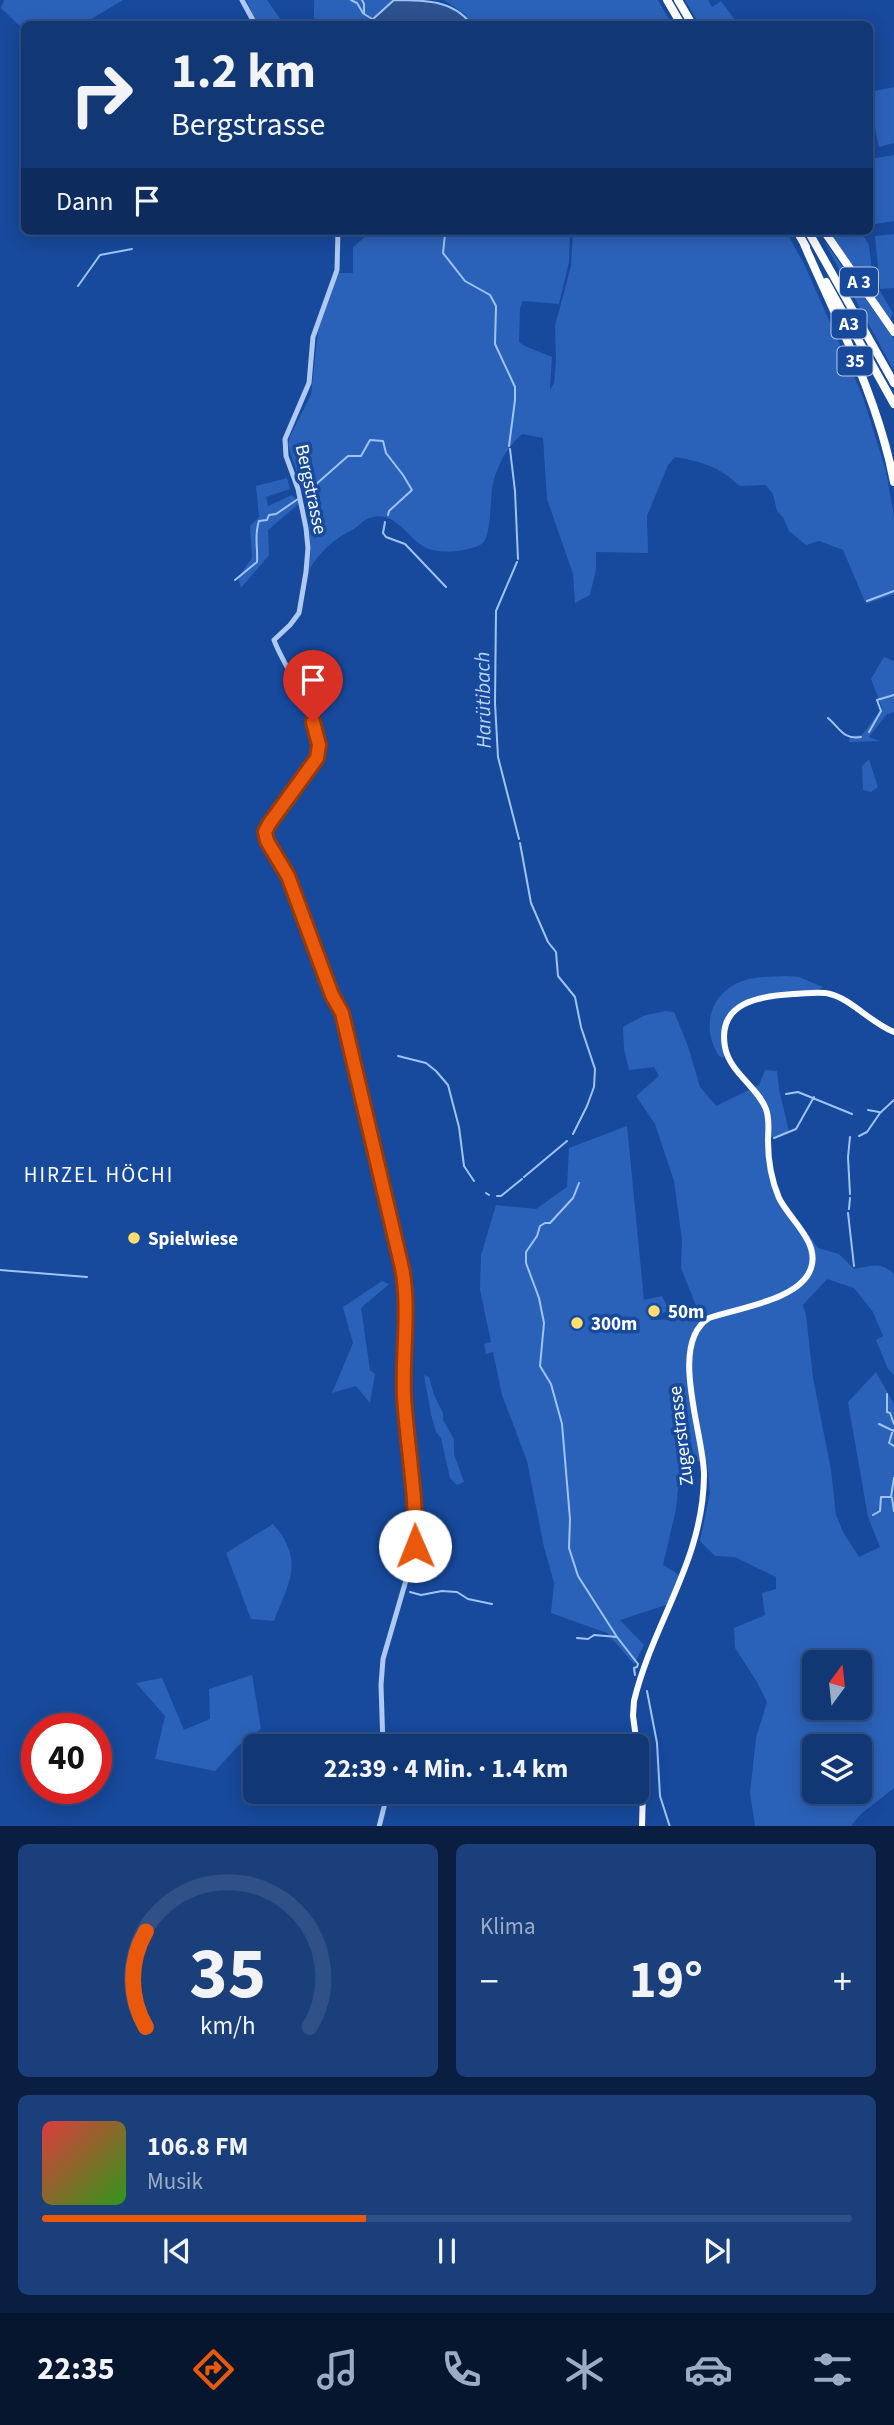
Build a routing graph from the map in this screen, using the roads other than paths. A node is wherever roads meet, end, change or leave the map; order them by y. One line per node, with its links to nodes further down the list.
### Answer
1 (242, 0): 4 (street)
2 (667, 0): 5 (highway)
3 (678, 0): 6 (highway)
4 (253, 21)
5 (679, 21)
6 (690, 21)
7 (338, 235): 17 (street, Bergstrasse)
8 (799, 235): 11 (highway, A3)
9 (810, 235): 13 (highway, A3)
10 (827, 235): 12 (highway, A 3)
11 (804, 244): 14 (highway, A3); 15 (highway, 35)
12 (894, 332)
13 (894, 383)
14 (894, 404)
15 (894, 482)
16 (894, 1032): 20 (main road, Zugerstrasse)
17 (383, 1734)
18 (384, 1804): 19 (street)
19 (379, 1826)
20 (642, 1826)

